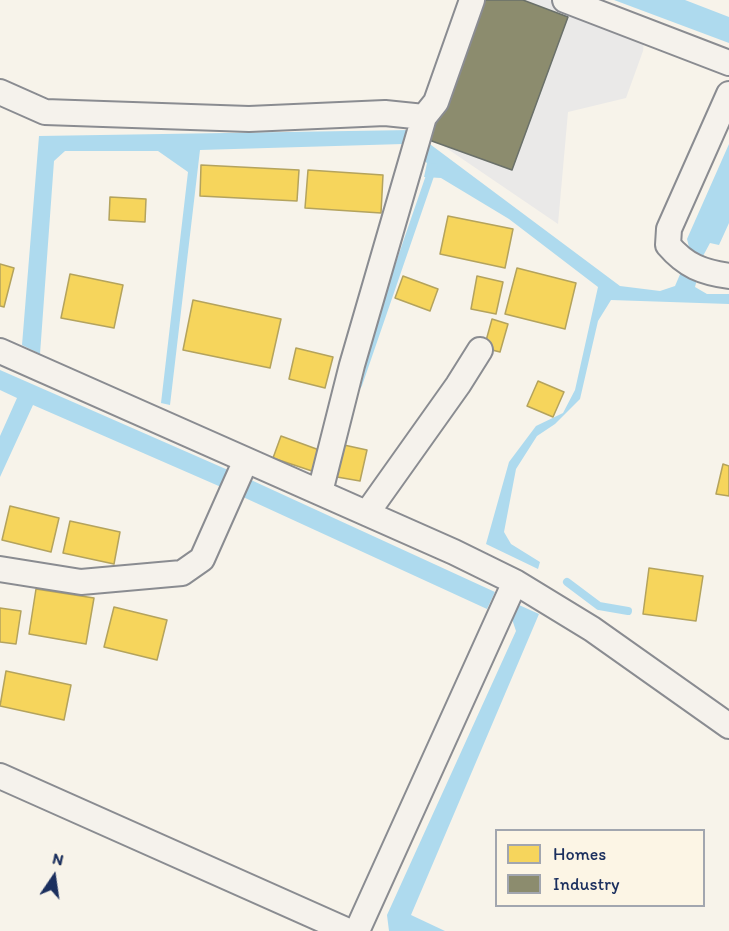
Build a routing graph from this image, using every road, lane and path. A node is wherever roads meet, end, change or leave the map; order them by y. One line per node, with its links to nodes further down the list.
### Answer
1 (472, 0): 6 (street)
2 (564, 0): 3 (street)
3 (729, 63)
4 (0, 92): 6 (street)
5 (729, 94): 7 (street)
6 (424, 117): 11 (street)
7 (718, 274)
8 (480, 350): 12 (street)
9 (0, 351): 10 (street)
10 (246, 460): 11 (street); 13 (street)
11 (320, 492): 12 (street)
12 (367, 513): 14 (street)
13 (0, 569)
14 (514, 582): 15 (street); 18 (street)
15 (729, 726)
16 (0, 776): 17 (street)
17 (348, 931)
18 (357, 931)

